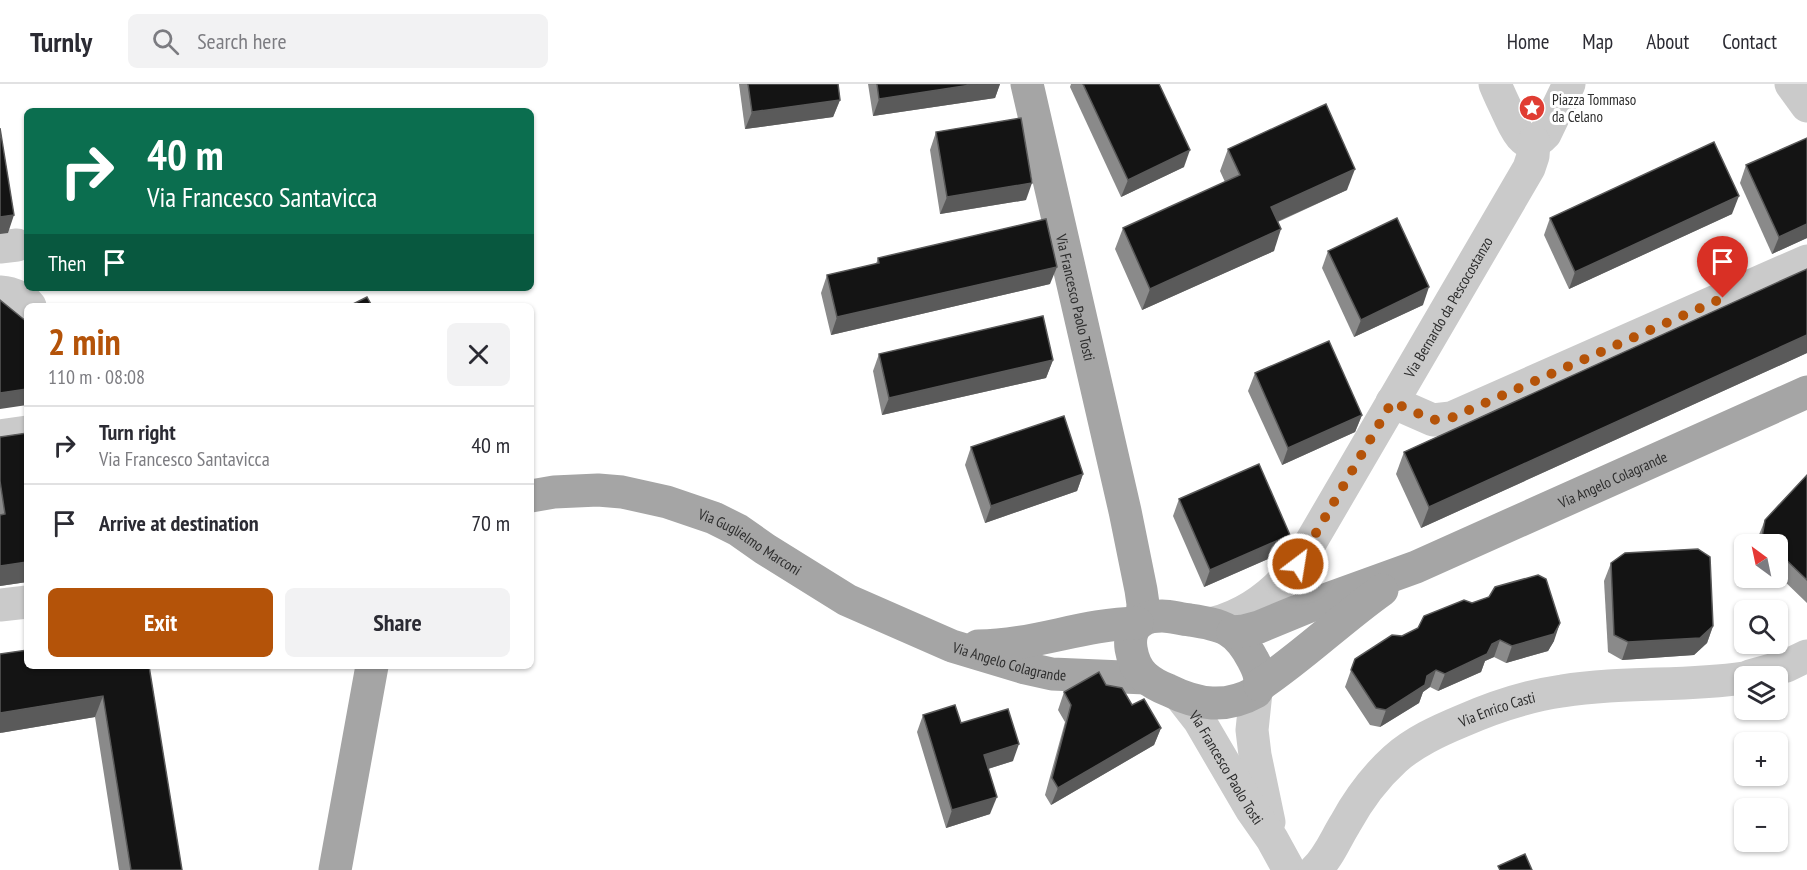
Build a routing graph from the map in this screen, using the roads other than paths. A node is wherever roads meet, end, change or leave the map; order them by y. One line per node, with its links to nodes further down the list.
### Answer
1 (1027, 84): 15 (main road, Via Francesco Paolo Tosti)
2 (1495, 84): 6 (street)
3 (1569, 84): 6 (street)
4 (1791, 84): 5 (street)
5 (1807, 106)
6 (1534, 142): 11 (street, Via Bernardo da Pescocostanzo)
7 (1807, 261): 11 (street)
8 (0, 292): 9 (street)
9 (28, 303)
10 (1807, 392): 16 (main road, Via Angelo Colagrande)
11 (1392, 402): 20 (street, Via Bernardo da Pescocostanzo)
12 (24, 432): 13 (street)
13 (0, 436)
14 (534, 495): 21 (main road, Via Guglielmo Marconi)
15 (1125, 511): 19 (main road, Via Francesco Paolo Tosti); 20 (main road, Via Francesco Paolo Tosti)
16 (1416, 567): 20 (main road, Via Angelo Colagrande); 27 (main road, Via Angelo Colagrande)
17 (24, 602): 18 (street)
18 (0, 605)
19 (1139, 622): 20 (main road); 21 (main road, Via Angelo Colagrande); 25 (main road)
20 (1211, 625): 27 (main road)
21 (952, 646): 25 (main road, Via Angelo Colagrande)
22 (1807, 656): 23 (street)
23 (1786, 666)
24 (371, 669): 30 (main road)
25 (1146, 678): 28 (main road)
26 (1734, 679): 32 (street, Via Enrico Casti)
27 (1258, 688): 28 (main road); 29 (street, Via Francesco Paolo Tosti)
28 (1181, 697): 29 (street, Via Francesco Paolo Tosti)
29 (1272, 839): 31 (street, Via Francesco Paolo Tosti)
30 (335, 870)
31 (1289, 870)
32 (1315, 870)

